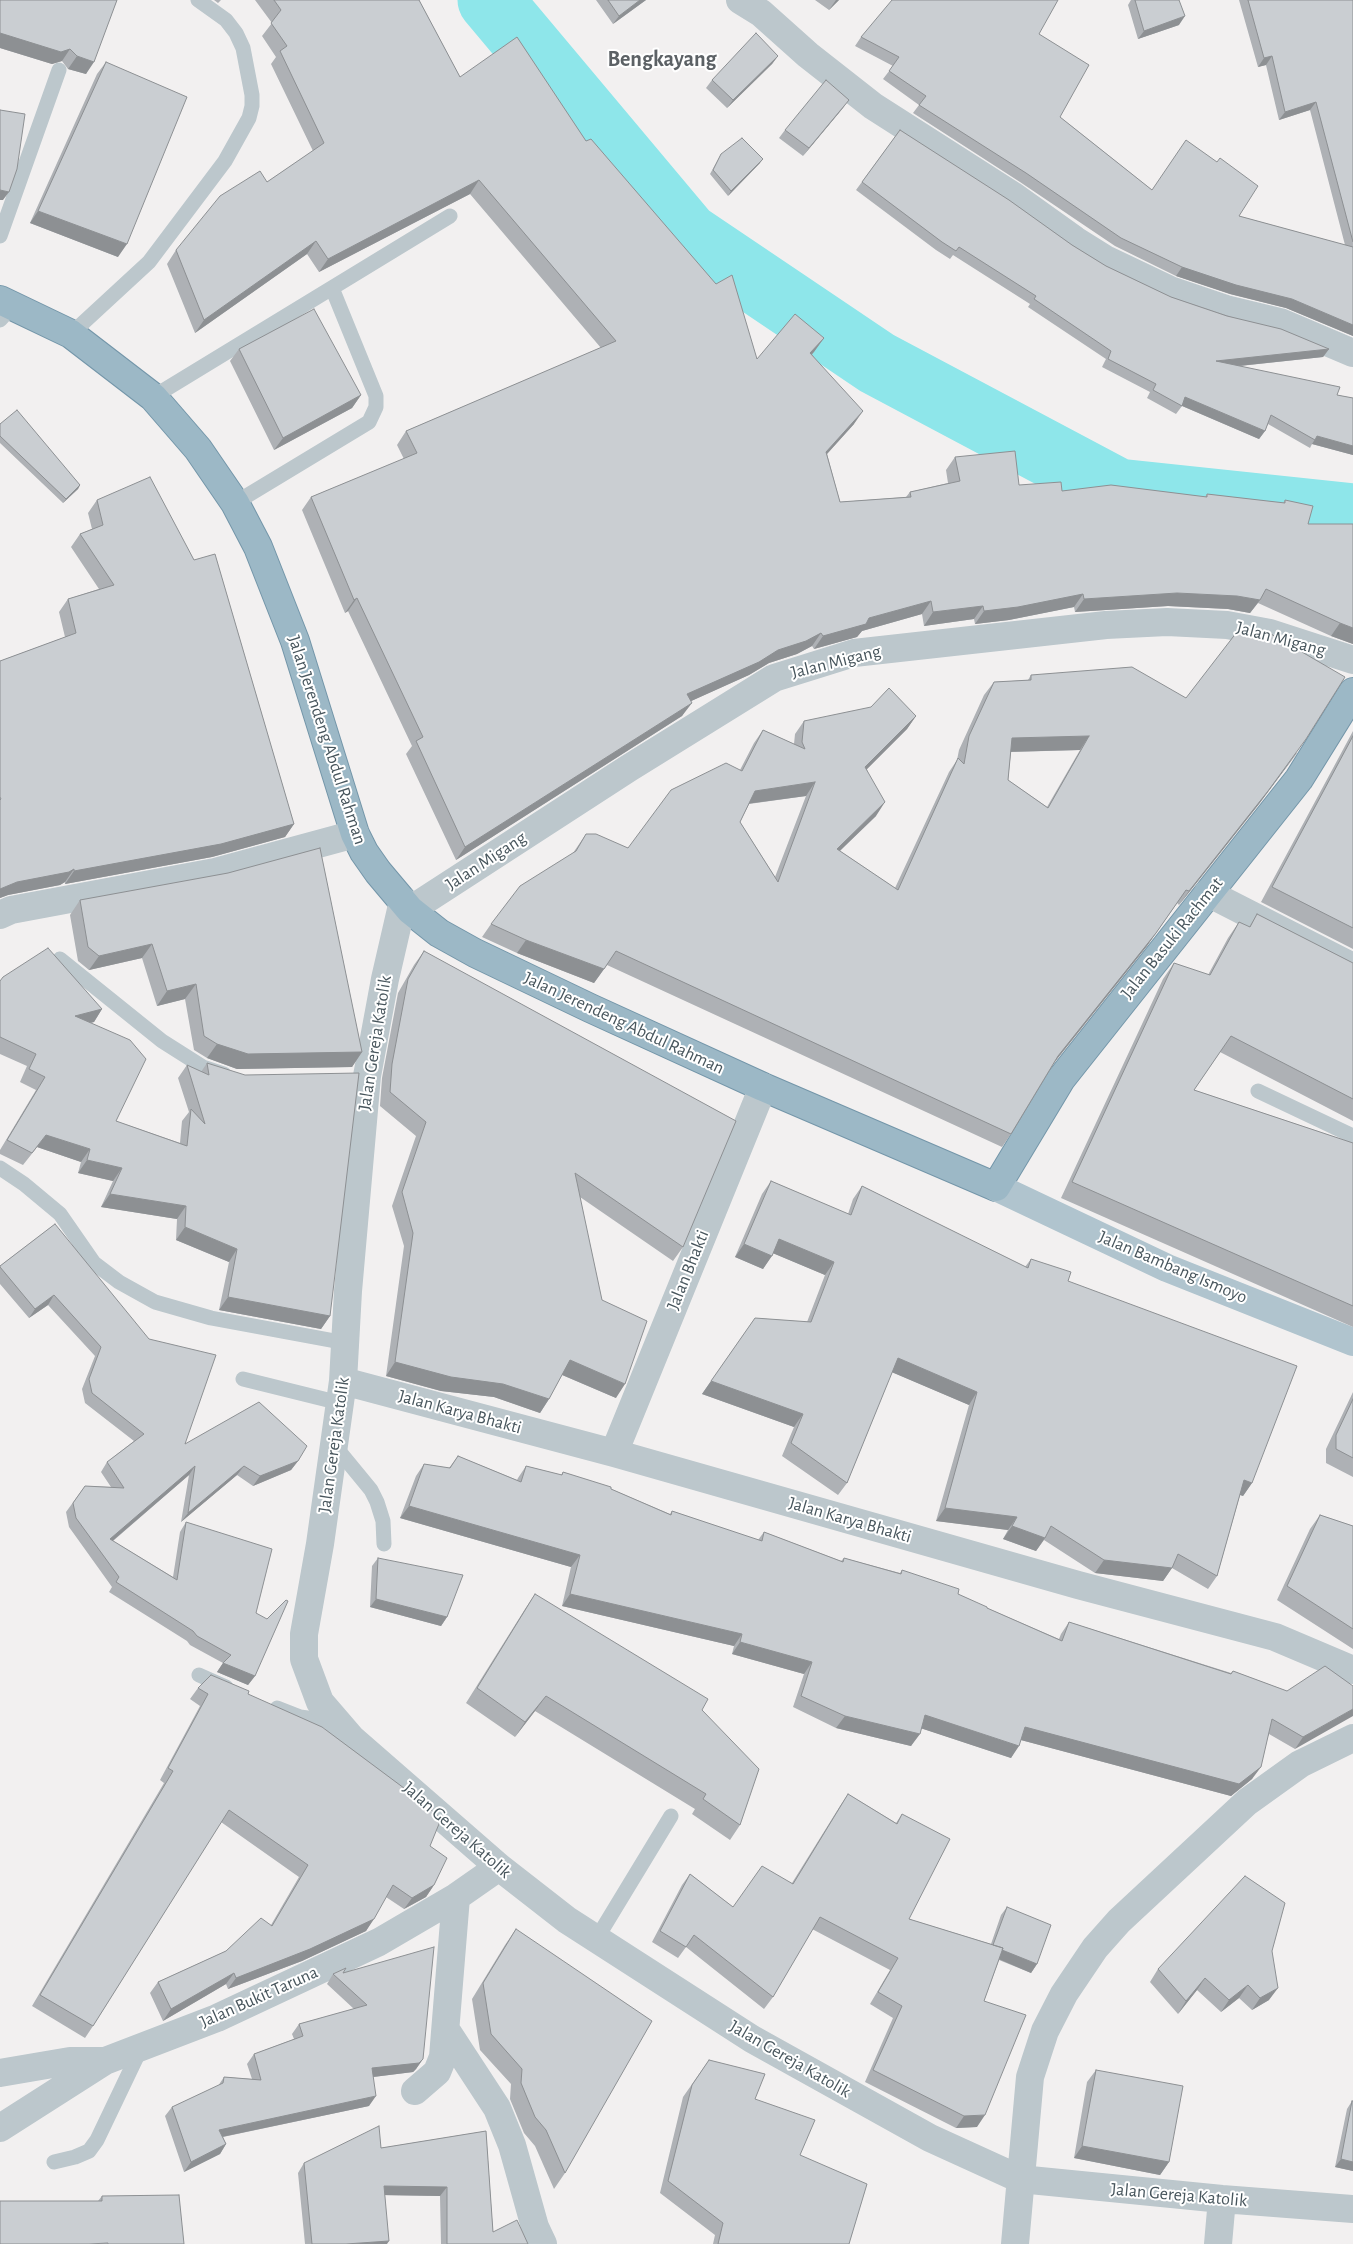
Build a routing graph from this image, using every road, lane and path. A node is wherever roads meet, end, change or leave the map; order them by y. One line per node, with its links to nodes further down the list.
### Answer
1 (198, 0): 8 (lane)
2 (740, 0): 9 (street)
3 (59, 70): 5 (lane)
4 (450, 216): 6 (lane)
5 (0, 236)
6 (332, 288): 10 (lane); 11 (lane)
7 (4, 309): 8 (highway, Jalan Jerendeng Abdul Rahman)
8 (71, 334): 10 (highway, Jalan Jerendeng Abdul Rahman)
9 (1353, 353)
10 (153, 397): 11 (highway, Jalan Jerendeng Abdul Rahman)
11 (235, 503): 14 (highway, Jalan Jerendeng Abdul Rahman)
12 (1353, 660): 16 (street, Jalan Migang)
13 (1353, 692): 15 (highway, Jalan Basuki Rachmat)
14 (355, 834): 16 (highway, Jalan Jerendeng Abdul Rahman); 17 (street)
15 (1208, 893): 19 (street); 25 (highway, Jalan Basuki Rachmat)
16 (407, 906): 21 (highway, Jalan Jerendeng Abdul Rahman); 27 (street, Jalan Gereja Katolik)
17 (0, 915)
18 (60, 959): 20 (lane)
19 (1353, 967)
20 (236, 1078)
21 (763, 1087): 25 (highway, Jalan Jerendeng Abdul Rahman); 31 (street, Jalan Bhakti)
22 (1258, 1091): 23 (lane)
23 (1353, 1136)
24 (0, 1168): 27 (lane)
25 (996, 1187): 26 (main road, Jalan Bambang Ismoyo)
26 (1353, 1342)
27 (346, 1343): 29 (street, Jalan Gereja Katolik)
28 (243, 1379): 29 (lane)
29 (342, 1392): 30 (street, Jalan Gereja Katolik); 31 (street, Jalan Karya Bhakti)
30 (334, 1445): 32 (lane); 37 (street, Jalan Gereja Katolik)
31 (614, 1453): 33 (street, Jalan Karya Bhakti)
32 (384, 1544)
33 (1353, 1670)
34 (199, 1675): 35 (lane)
35 (236, 1690)
36 (263, 1702): 37 (lane)
37 (336, 1722): 40 (street, Jalan Gereja Katolik)
38 (1353, 1738): 50 (street)
39 (671, 1816): 42 (lane)
40 (499, 1867): 41 (street, Jalan Bukit Taruna); 42 (street, Jalan Gereja Katolik)
41 (456, 1897): 43 (street); 44 (street, Jalan Bukit Taruna)
42 (597, 1938): 50 (street, Jalan Gereja Katolik)
43 (446, 2030): 47 (street); 53 (street)
44 (142, 2047): 45 (street, Jalan Bukit Taruna); 49 (lane)
45 (105, 2061): 46 (street, Jalan Bukit Taruna); 48 (street)
46 (0, 2073)
47 (415, 2091)
48 (0, 2128)
49 (54, 2162)
50 (1020, 2179): 51 (street, Jalan Gereja Katolik); 54 (street)
51 (1222, 2199): 52 (street, Jalan Gereja Katolik); 55 (street)
52 (1353, 2210)
53 (543, 2244)
54 (1015, 2244)
55 (1218, 2244)

